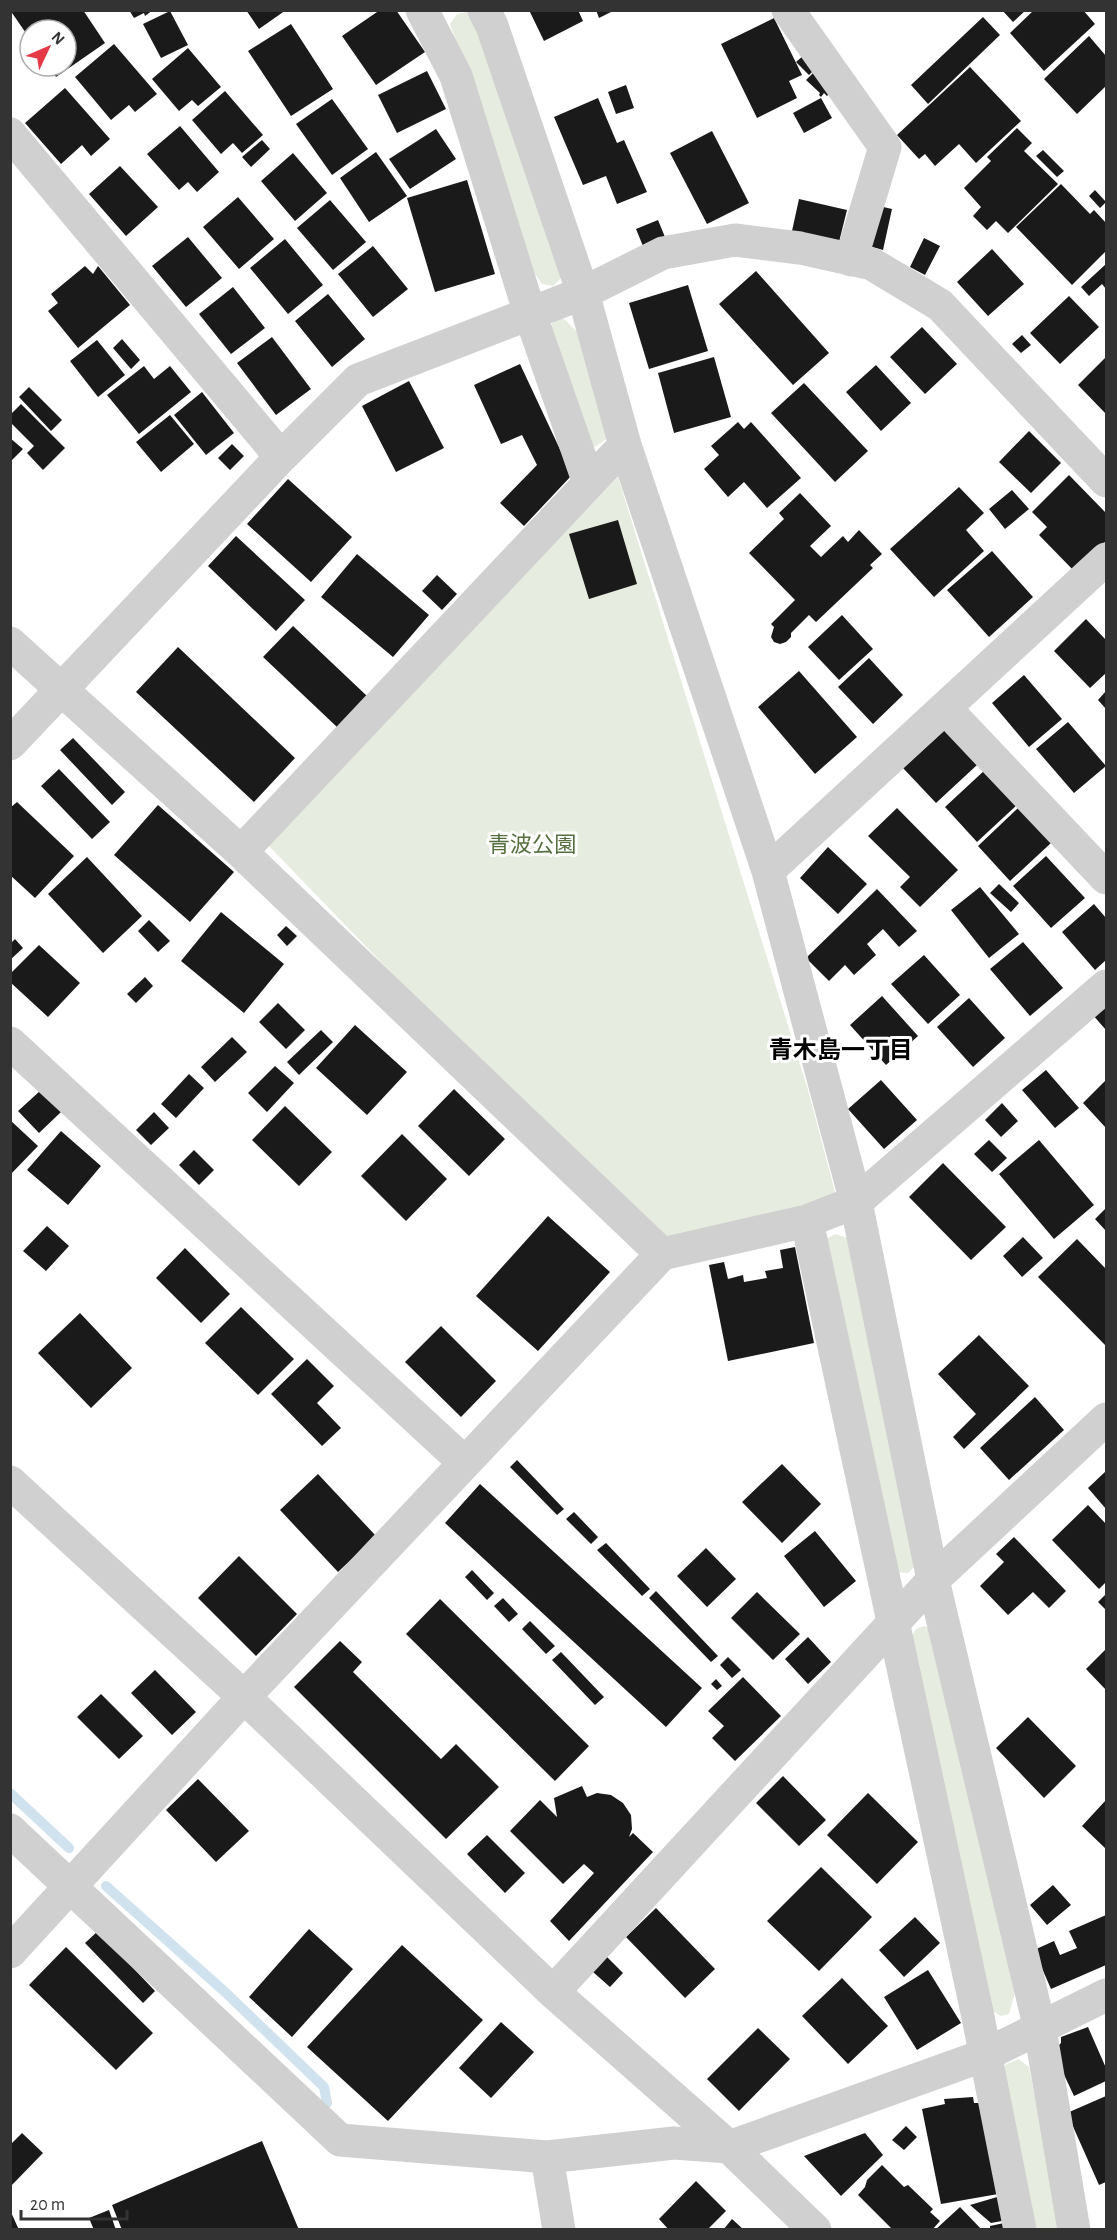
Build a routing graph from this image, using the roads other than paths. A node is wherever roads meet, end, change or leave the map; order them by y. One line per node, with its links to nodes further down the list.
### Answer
1 (422, 10): 7 (street)
2 (484, 10): 6 (street)
3 (788, 10): 5 (street)
4 (10, 134): 9 (street)
5 (851, 260): 6 (street); 10 (street)
6 (584, 293): 7 (street); 8 (street)
7 (530, 314): 9 (street); 11 (street)
8 (625, 445): 11 (street); 18 (street)
9 (281, 457): 14 (street)
10 (1107, 481)
11 (589, 483): 17 (street)
12 (1107, 559): 15 (street)
13 (10, 644): 14 (street)
14 (60, 690): 16 (street); 17 (street)
15 (945, 708): 18 (street); 19 (street)
16 (10, 744)
17 (241, 852): 24 (street)
18 (768, 871): 22 (street)
19 (1107, 878)
20 (1107, 986): 22 (street)
21 (10, 1042): 26 (street)
22 (856, 1202): 23 (street); 28 (street)
23 (807, 1221): 24 (street); 29 (street)
24 (662, 1254): 26 (street)
25 (1107, 1419): 28 (street)
26 (464, 1462): 30 (street)
27 (10, 1482): 30 (street)
28 (933, 1580): 29 (street); 36 (street)
29 (892, 1624): 34 (street); 37 (street)
30 (244, 1697): 32 (street); 34 (street)
31 (10, 1830): 32 (street)
32 (70, 1886): 33 (street); 39 (street)
33 (10, 1952)
34 (554, 1992): 38 (street)
35 (1107, 1995): 36 (street)
36 (1040, 2029): 37 (street); 43 (street)
37 (985, 2055): 38 (street); 42 (street)
38 (729, 2147): 39 (street); 41 (street)
39 (548, 2157): 40 (street)
40 (559, 2229)
41 (815, 2229)
42 (1020, 2229)
43 (1074, 2229)

